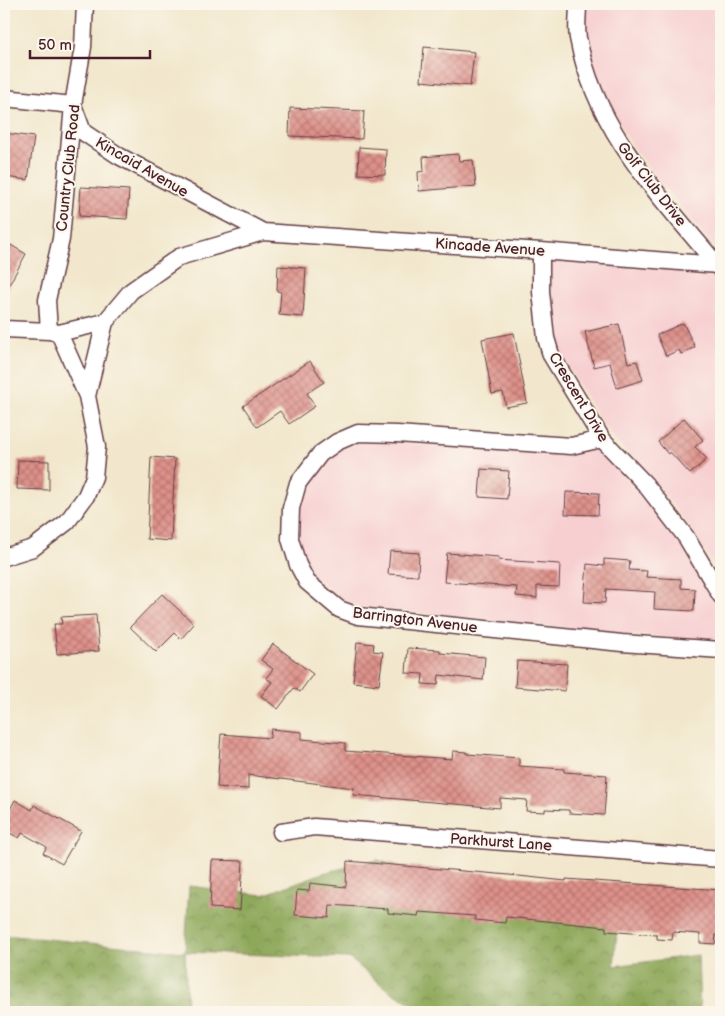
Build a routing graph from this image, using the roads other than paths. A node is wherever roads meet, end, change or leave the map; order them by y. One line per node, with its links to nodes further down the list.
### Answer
1 (85, 4): 4 (street, Country Club Road)
2 (578, 4): 7 (street, Golf Club Drive)
3 (4, 98): 4 (street)
4 (73, 106): 5 (street, Kincaid Avenue); 10 (street, Country Club Road)
5 (262, 232): 6 (street, Kincade Avenue); 8 (street)
6 (541, 251): 7 (street, Kincade Avenue); 12 (street, Crescent Drive)
7 (719, 267)
8 (105, 322): 10 (street); 11 (street)
9 (4, 329): 10 (street)
10 (54, 332): 11 (street)
11 (88, 396): 13 (street)
12 (602, 439): 14 (street, Crescent Drive); 15 (street, Barrington Avenue)
13 (4, 557)
14 (721, 596)
15 (721, 650)
16 (281, 832): 17 (street, Parkhurst Lane)
17 (721, 858)

